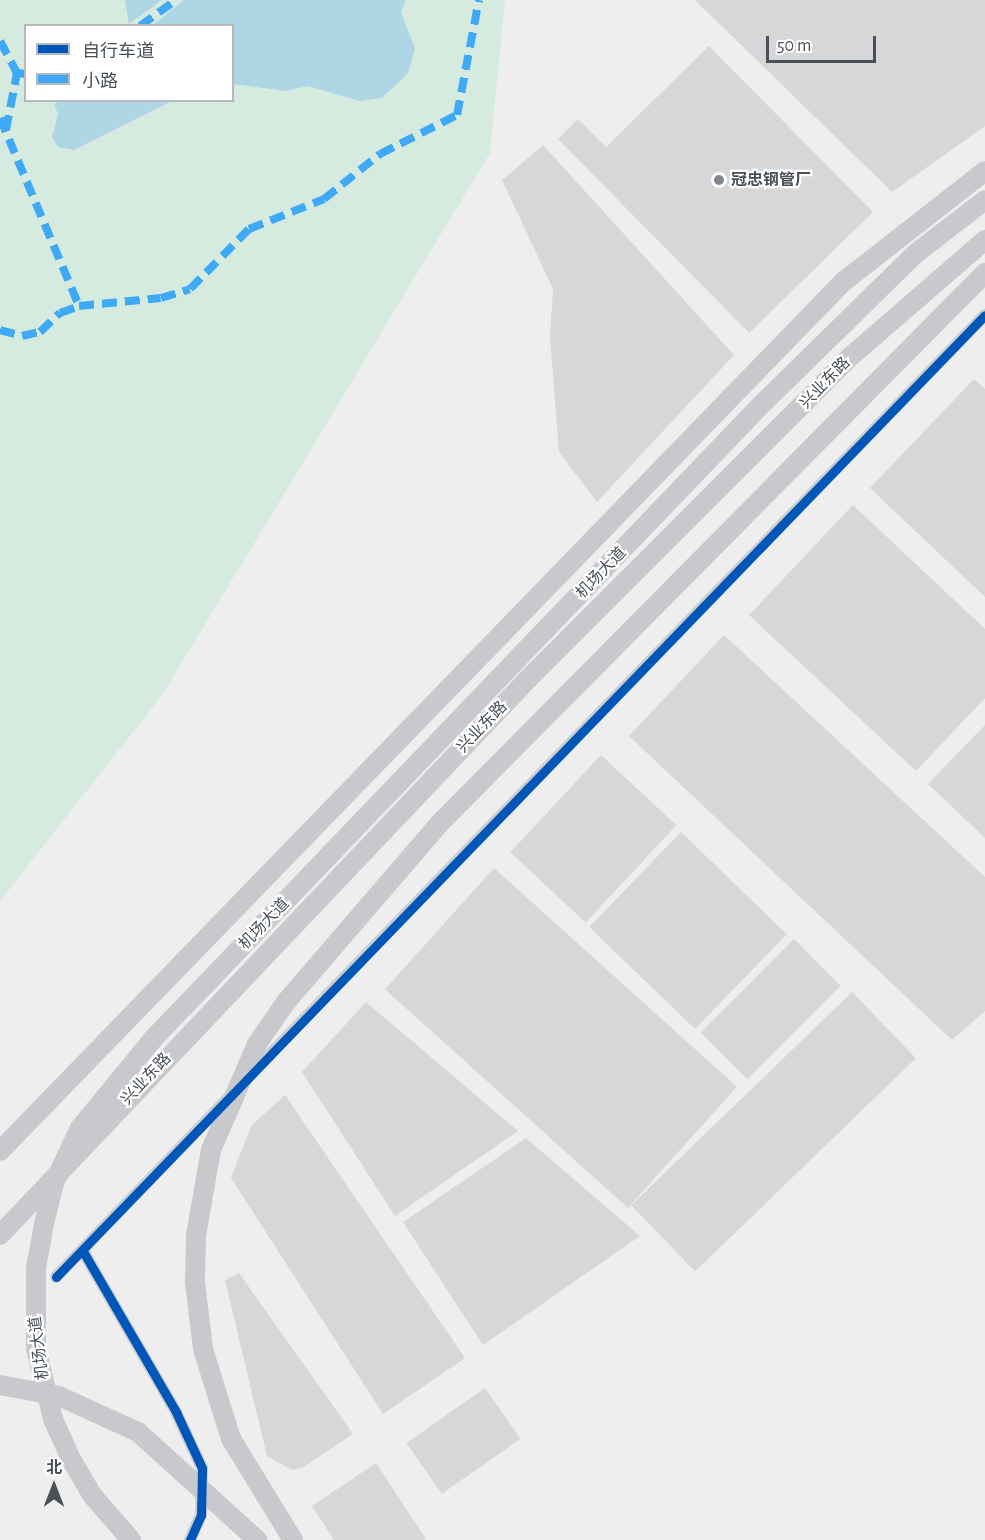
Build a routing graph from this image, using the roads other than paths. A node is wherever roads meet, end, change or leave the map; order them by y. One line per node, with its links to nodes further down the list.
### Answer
1 (985, 171): 6 (main road)
2 (985, 200): 11 (main road, 机场大道, bridge)
3 (985, 240): 7 (main road, 兴业东路)
4 (985, 273): 14 (main road, bridge)
5 (985, 315): 8 (street)
6 (0, 1151)
7 (0, 1235)
8 (84, 1253): 9 (street); 12 (street)
9 (56, 1277)
10 (0, 1385): 13 (main road, bridge)
11 (131, 1540)
12 (190, 1540)
13 (257, 1540)
14 (293, 1540)

